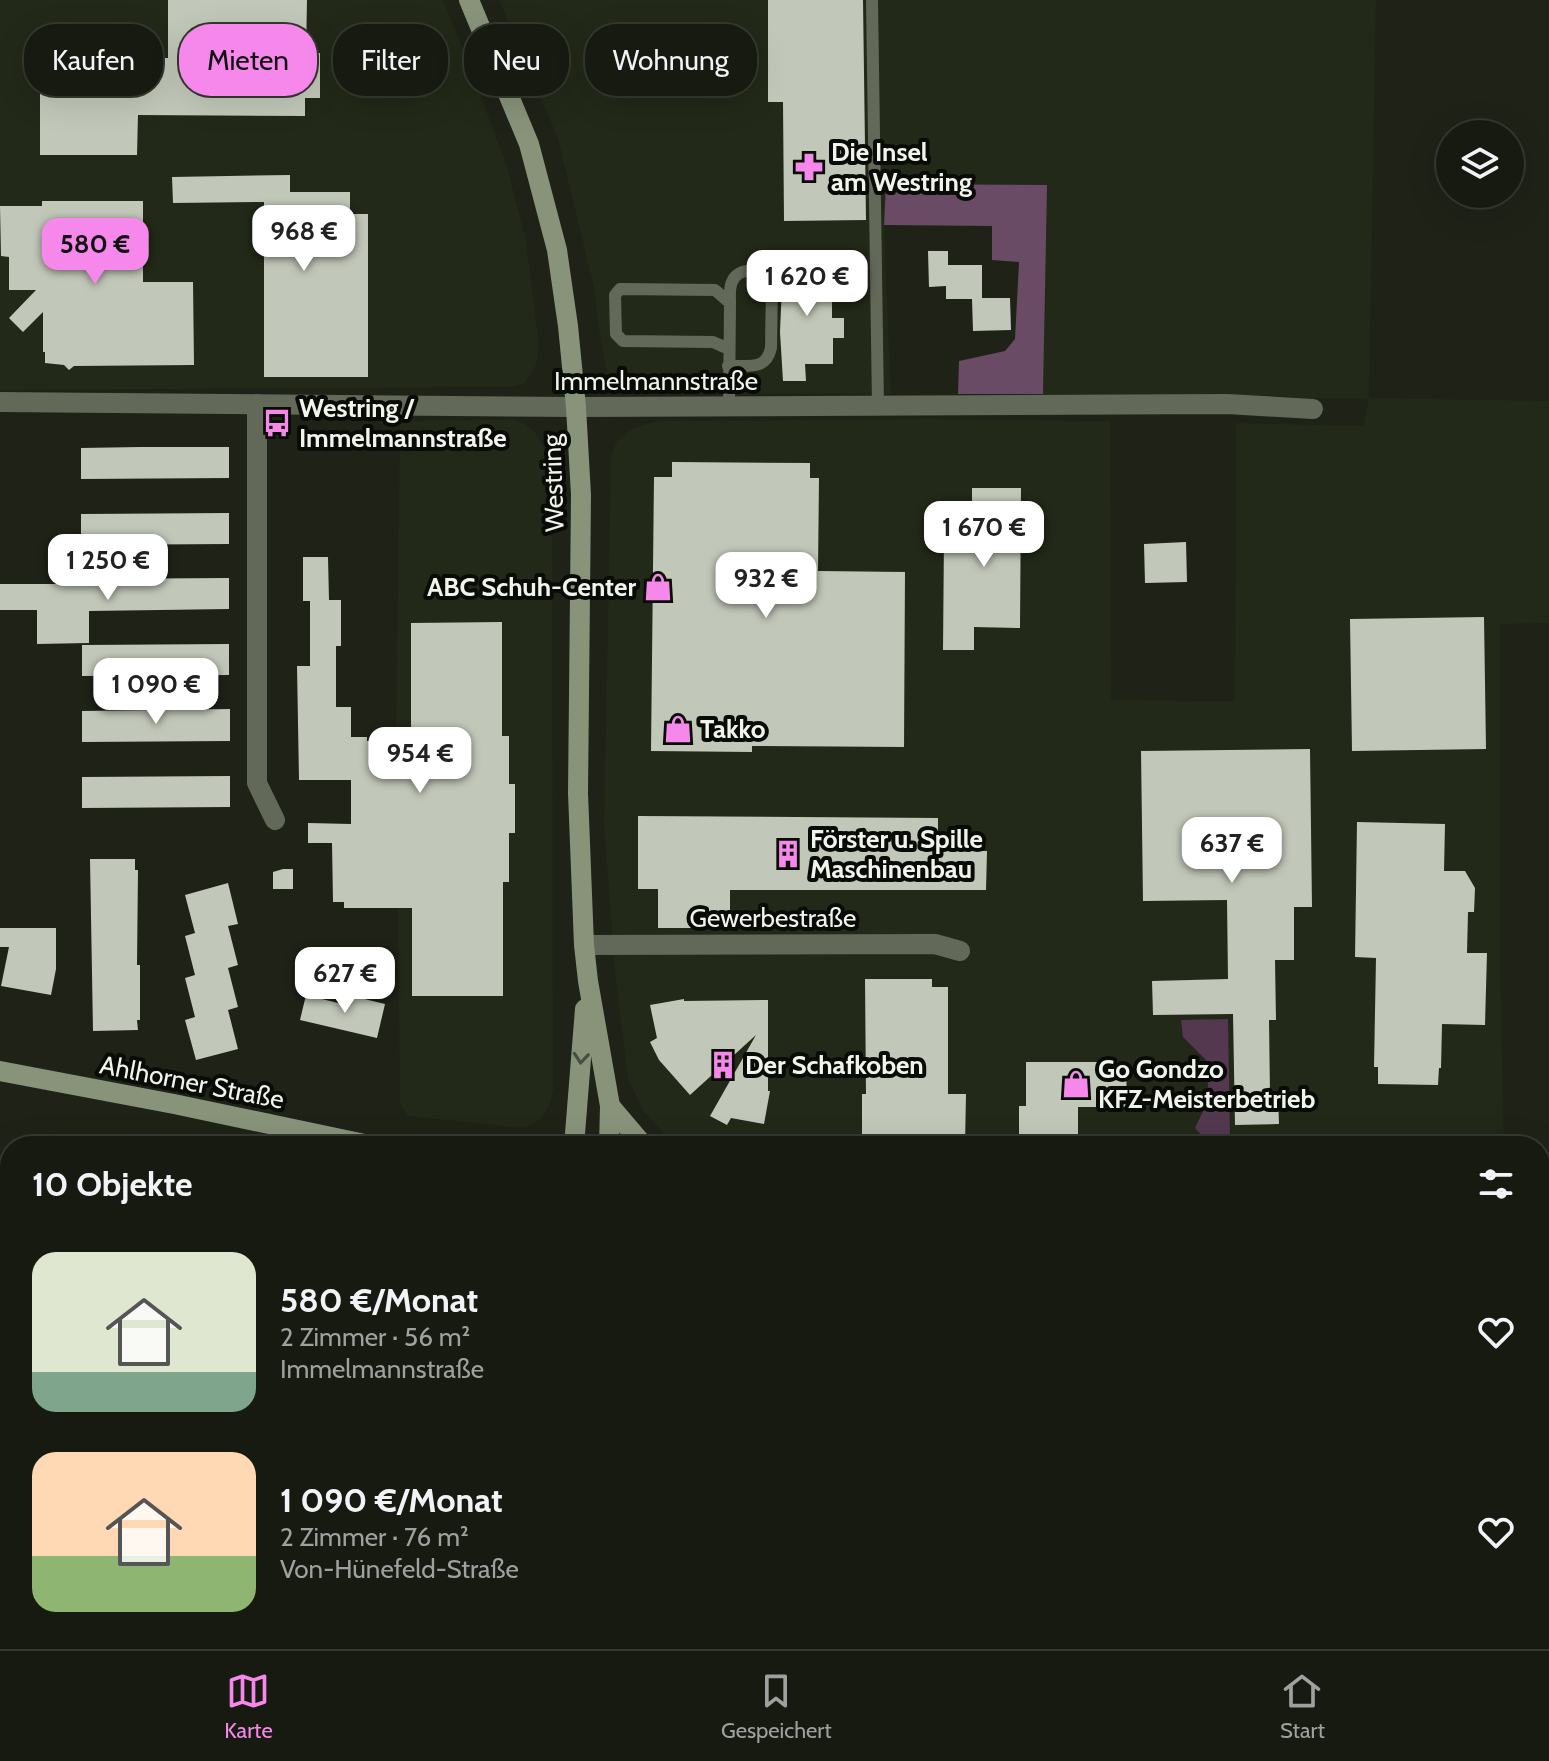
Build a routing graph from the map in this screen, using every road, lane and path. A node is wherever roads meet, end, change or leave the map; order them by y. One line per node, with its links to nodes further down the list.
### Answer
1 (469, 0): 9 (main road, Westring)
2 (872, 0): 8 (lane)
3 (730, 303): 4 (lane); 4 (lane); 5 (lane)
4 (729, 349): 5 (lane)
5 (728, 366): 10 (lane)
6 (0, 402): 7 (street, Immelmannstraße)
7 (257, 404): 9 (street, Immelmannstraße); 12 (street)
8 (878, 406): 10 (street, Immelmannstraße); 11 (street, Immelmannstraße)
9 (576, 407): 10 (street, Immelmannstraße); 13 (main road, Westring)
10 (729, 407)
11 (1313, 409)
12 (275, 820)
13 (584, 945): 14 (street, Gewerbestraße); 15 (main road, Westring)
14 (960, 951)
15 (588, 981): 17 (main road, Westring); 19 (main road, Westring, one-way to 19)
16 (0, 1071): 18 (main road, Ahlhorner Straße)
17 (610, 1106): 20 (main road, Westring); 21 (main road)
18 (327, 1136)
19 (575, 1136)
20 (609, 1136)
21 (636, 1136)

